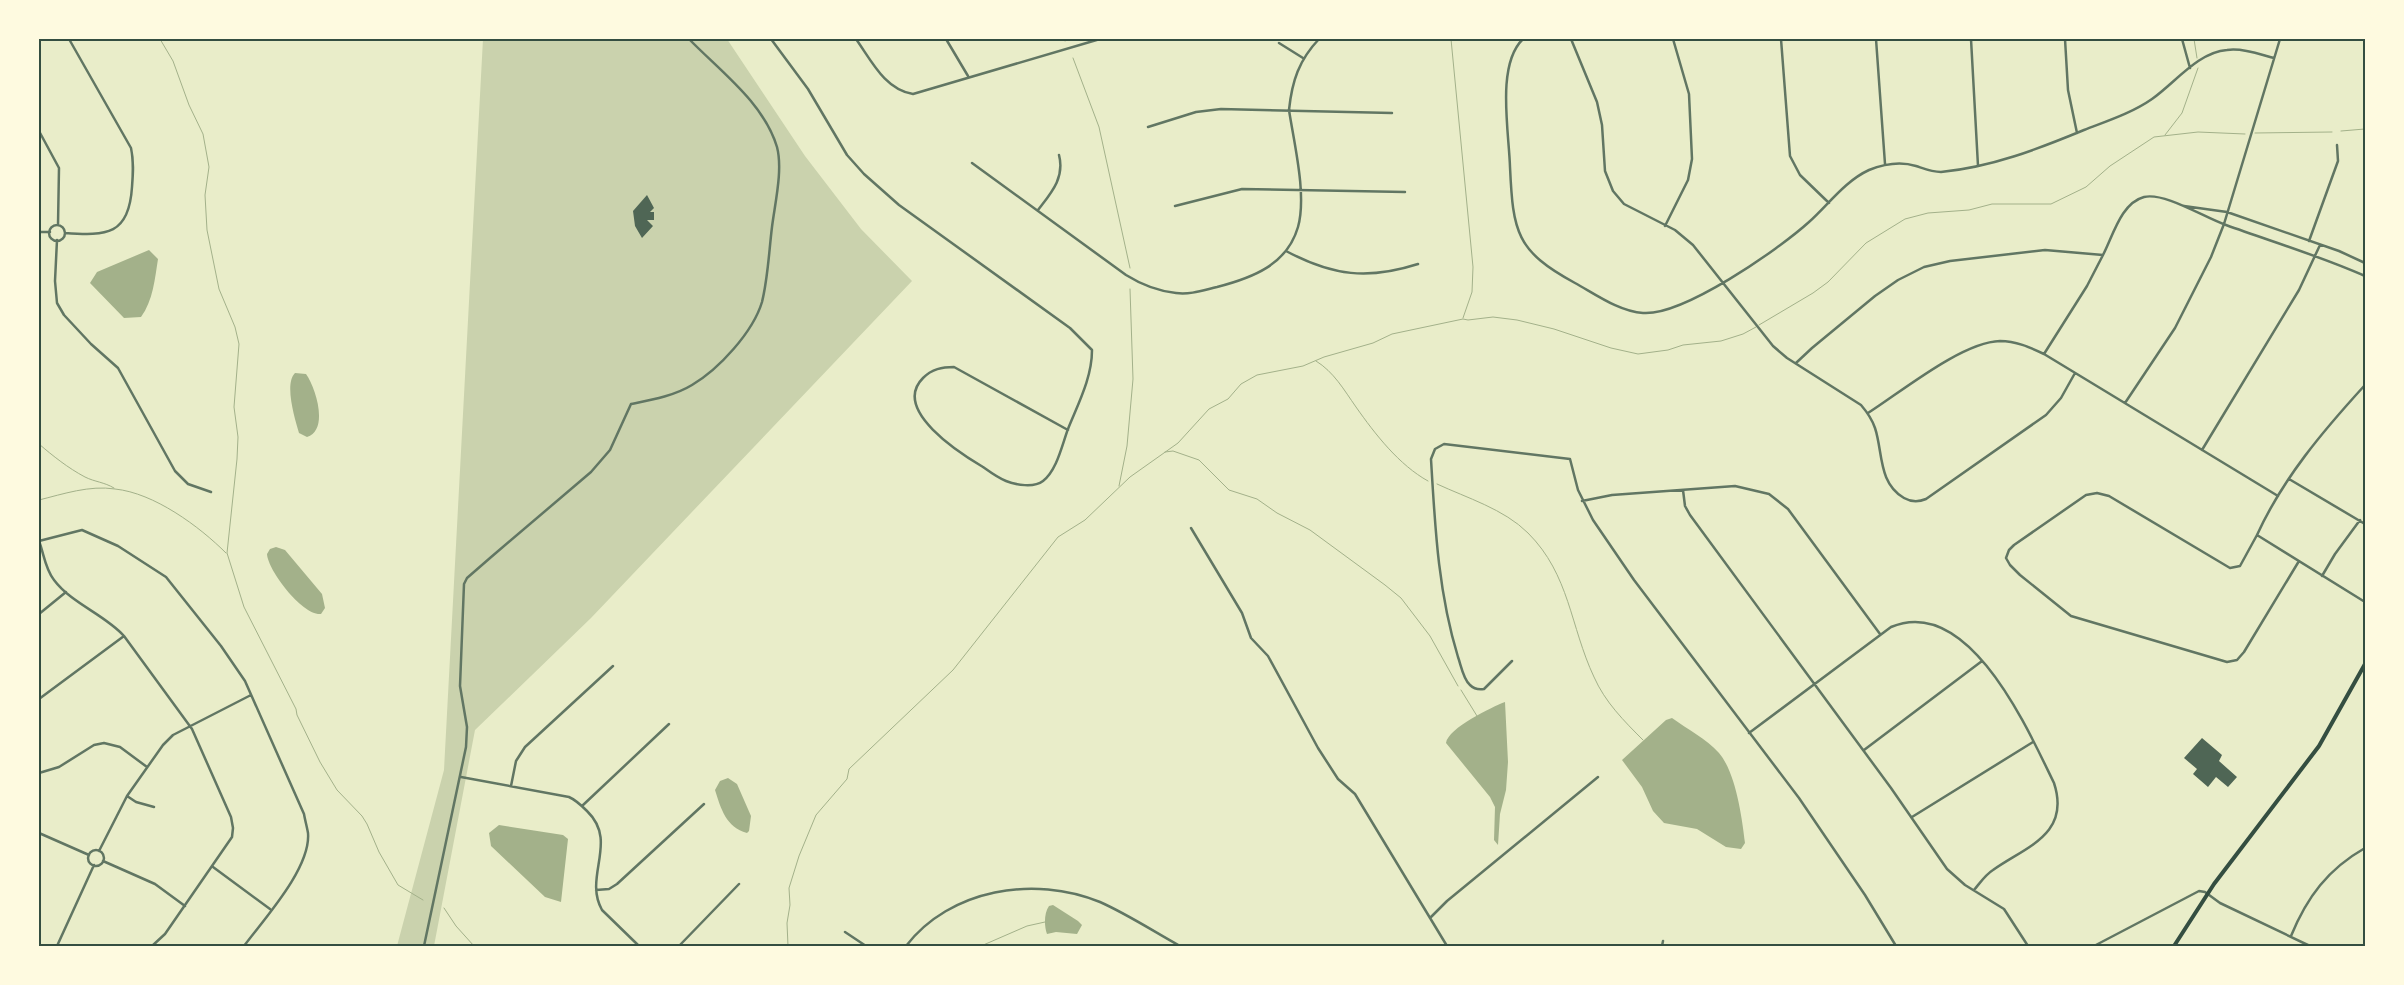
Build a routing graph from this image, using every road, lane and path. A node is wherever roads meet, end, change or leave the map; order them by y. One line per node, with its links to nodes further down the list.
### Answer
1 (69, 39): 44 (street)
2 (690, 39): 94 (street)
3 (771, 39): 61 (street)
4 (856, 39): 21 (street)
5 (946, 39): 21 (street)
6 (1100, 39): 21 (street)
7 (1319, 39): 18 (street)
8 (1523, 39): 54 (street)
9 (1571, 39): 41 (street)
10 (1673, 39): 41 (street)
11 (1781, 39): 34 (street)
12 (1876, 39): 30 (street)
13 (1971, 39): 31 (street)
14 (2065, 39): 26 (street)
15 (2182, 39): 20 (street)
16 (2280, 39): 19 (street)
17 (1279, 43): 18 (street)
18 (1303, 58): 22 (street)
19 (2274, 58): 20 (street); 38 (street)
20 (2190, 68): 26 (street)
21 (968, 77)
22 (1289, 110): 23 (street); 24 (street); 32 (street)
23 (1392, 113)
24 (1148, 126)
25 (39, 130): 40 (street)
26 (2077, 133): 31 (street)
27 (2337, 145): 46 (street)
28 (1059, 155): 37 (street)
29 (972, 163): 37 (street)
30 (1885, 164): 31 (street); 34 (street)
31 (1978, 166)
32 (1299, 190): 33 (street); 36 (street); 48 (street)
33 (1405, 192)
34 (1829, 203): 54 (street)
35 (2181, 205): 38 (street); 39 (street); 49 (street)
36 (1175, 206)
37 (1038, 210): 48 (street)
38 (2227, 212): 39 (street); 46 (street)
39 (2224, 224): 50 (street); 59 (street)
40 (58, 225): 43 (street); 44 (street)
41 (1666, 226): 54 (street)
42 (39, 232): 43 (street)
43 (50, 232): 45 (street)
44 (65, 233): 45 (street)
45 (57, 240): 65 (street)
46 (2309, 241): 47 (street)
47 (2320, 245): 50 (street); 51 (street)
48 (1286, 251): 52 (street)
49 (2104, 254): 55 (street); 56 (street)
50 (2316, 256): 53 (street); 62 (street)
51 (2365, 263)
52 (1418, 264)
53 (2365, 276)
54 (1723, 282): 56 (street)
55 (2044, 354): 57 (street); 60 (street)
56 (1796, 364): 60 (street)
57 (2075, 373): 59 (street); 60 (street)
58 (2365, 386): 63 (street)
59 (2125, 403): 62 (street)
60 (1868, 413)
61 (1068, 430): 61 (street)
62 (2202, 450): 66 (street)
63 (2289, 479): 66 (street); 68 (street)
64 (1682, 490): 67 (street); 78 (street); 84 (street)
65 (211, 492)
66 (2278, 496): 71 (street)
67 (1582, 501): 80 (street); 89 (street)
68 (2360, 520): 69 (street); 74 (street)
69 (2365, 524)
70 (1191, 528): 115 (street)
71 (2257, 535): 73 (street); 73 (street)
72 (39, 541): 75 (street); 85 (street)
73 (2299, 561): 74 (street)
74 (2322, 576): 76 (street)
75 (66, 592): 77 (street); 79 (street)
76 (2365, 602)
77 (39, 614)
78 (1880, 634): 81 (street); 84 (street)
79 (124, 636): 86 (street); 88 (street)
80 (1512, 661)
81 (1982, 661): 90 (street); 91 (street)
82 (2365, 664): 112 (main road)
83 (613, 666): 96 (street)
84 (1814, 684): 89 (street); 91 (street)
85 (251, 695): 88 (street); 114 (street)
86 (39, 699)
87 (669, 724): 99 (street)
88 (190, 726): 92 (street); 108 (street)
89 (1749, 733): 130 (street)
90 (2033, 742): 101 (street); 111 (street)
91 (1864, 750): 101 (street)
92 (147, 767): 93 (street); 97 (street)
93 (39, 773)
94 (460, 777): 96 (street); 122 (street)
95 (1598, 777): 115 (street)
96 (511, 786): 99 (street)
97 (128, 796): 100 (street); 104 (street)
98 (704, 804): 110 (street)
99 (582, 806): 110 (street)
100 (154, 807)
101 (1912, 817): 111 (street)
102 (39, 832): 105 (street)
103 (2365, 848): 117 (street)
104 (99, 851): 105 (street); 106 (street)
105 (89, 855): 107 (street)
106 (104, 861): 107 (street); 113 (street)
107 (94, 865): 119 (street)
108 (213, 867): 113 (street); 114 (street)
109 (739, 884): 124 (street)
110 (596, 890): 123 (street)
111 (1974, 890): 131 (street)
112 (2208, 894): 117 (street); 132 (street); 133 (main road)
113 (185, 906): 120 (street)
114 (270, 909): 121 (street)
115 (1430, 918): 128 (street)
116 (845, 932): 125 (street)
117 (2291, 937): 134 (street)
118 (1663, 941): 129 (street)
119 (57, 946)
120 (152, 946)
121 (244, 946)
122 (424, 946)
123 (639, 946)
124 (680, 946)
125 (866, 946)
126 (906, 946): 127 (street)
127 (1180, 946)
128 (1447, 946)
129 (1662, 946)
130 (1896, 946)
131 (2028, 946)
132 (2094, 946)
133 (2174, 946)
134 (2310, 946)

